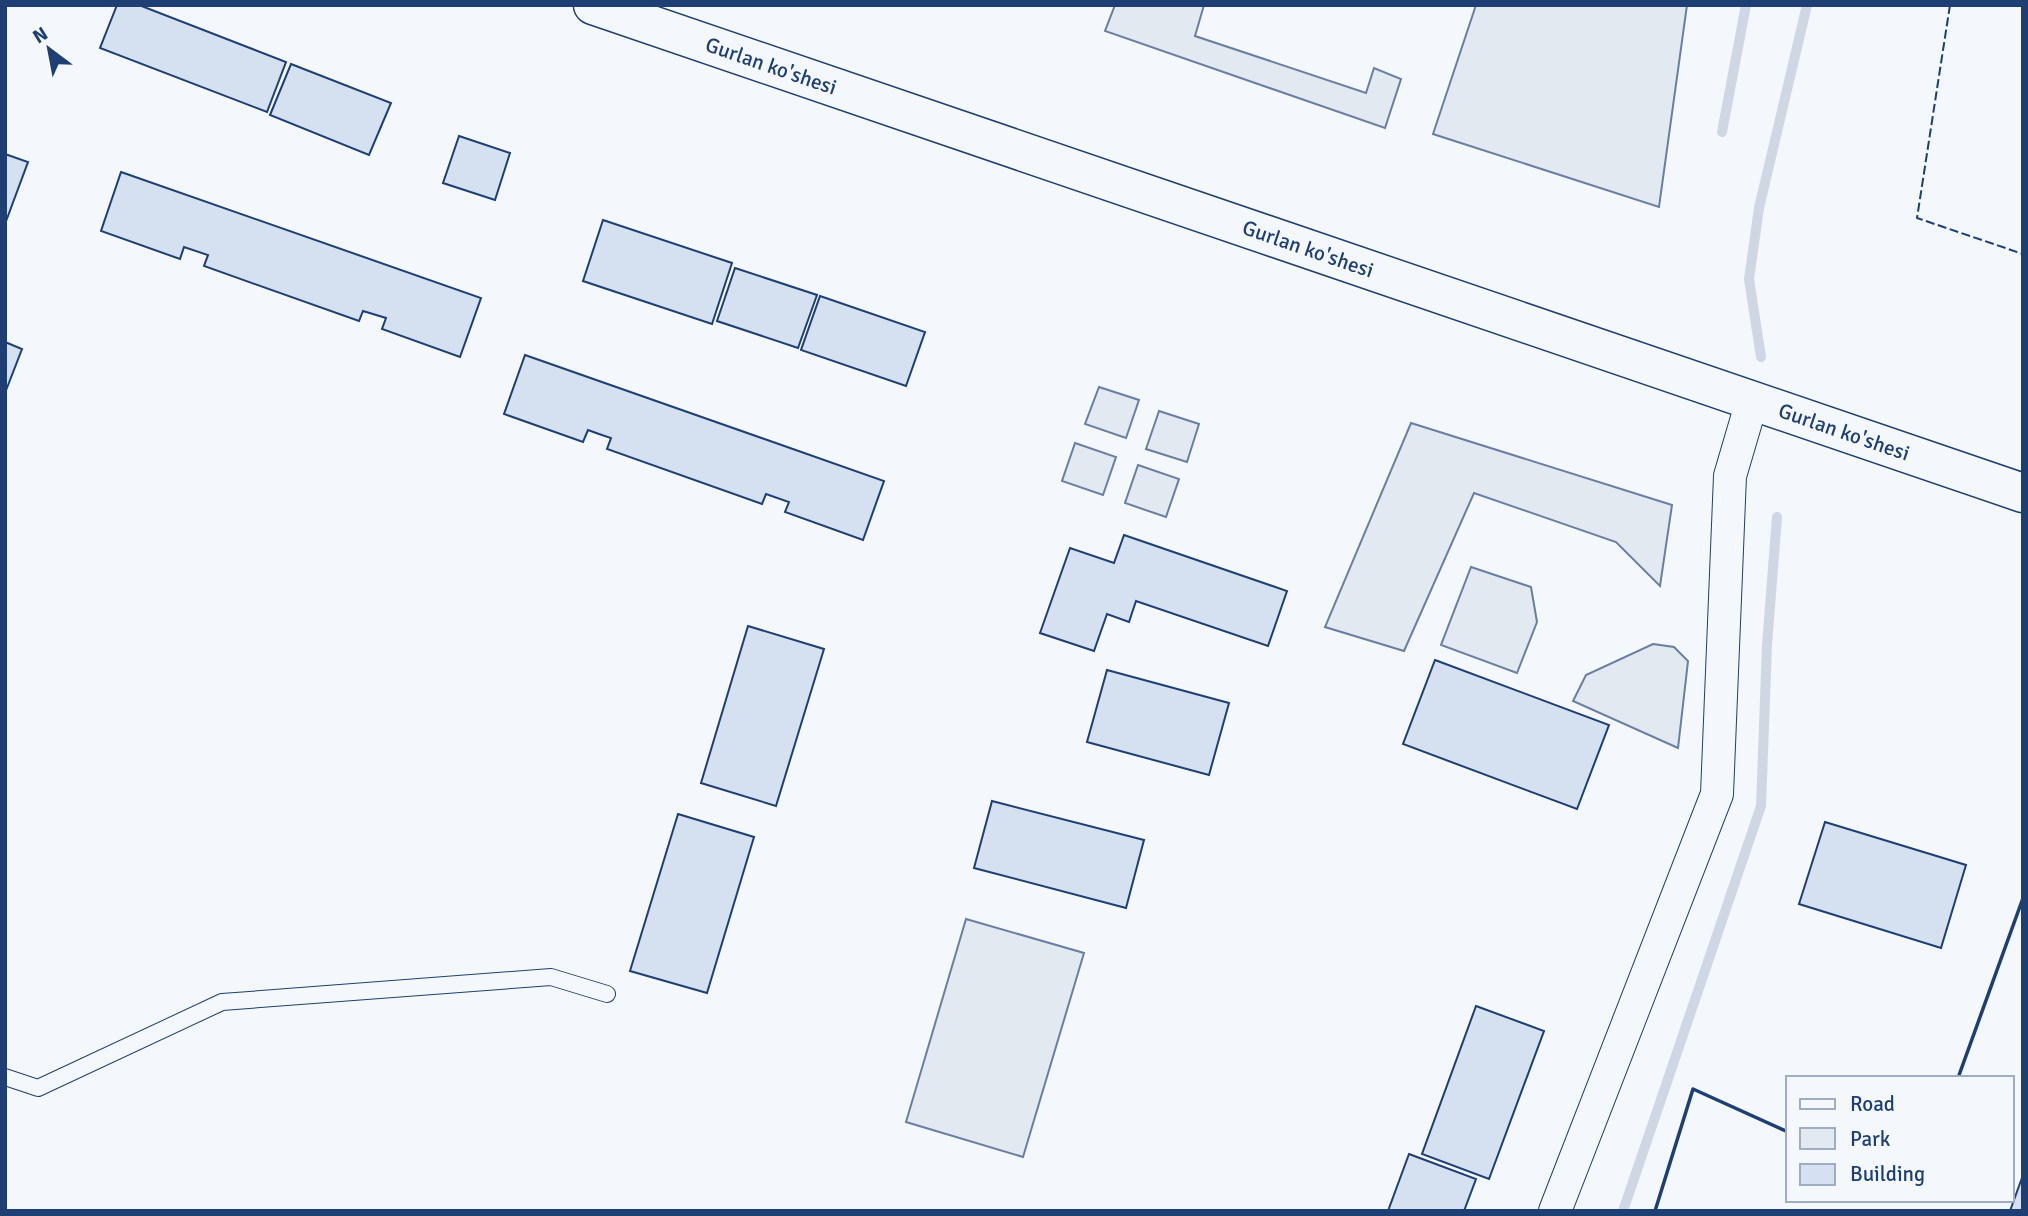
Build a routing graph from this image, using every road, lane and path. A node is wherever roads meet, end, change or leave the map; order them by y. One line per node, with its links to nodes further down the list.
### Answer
1 (593, 5): 2 (main road, Gurlan ko'shesi)
2 (1752, 401): 3 (main road, Gurlan ko'shesi); 6 (street)
3 (2023, 493)
4 (607, 994): 5 (lane)
5 (5, 1077)
6 (1555, 1211)

